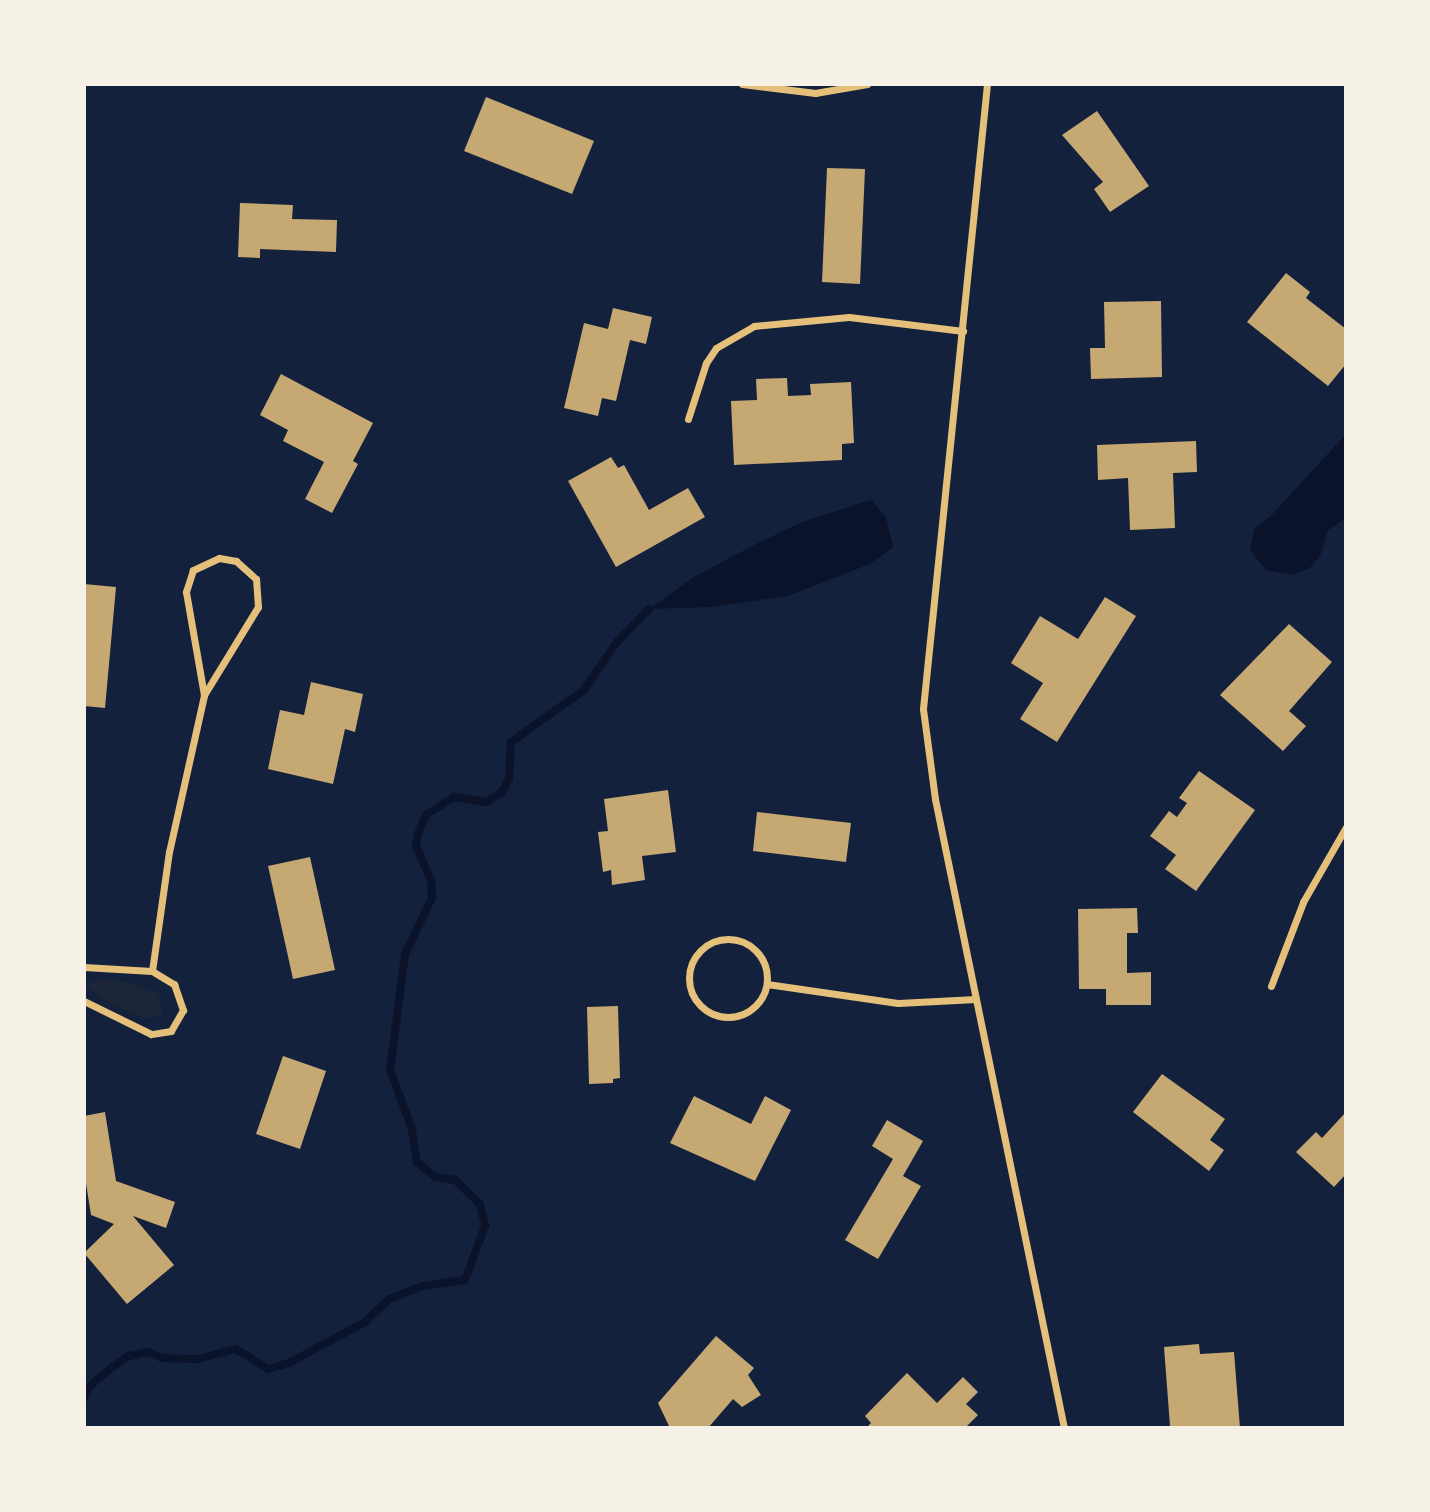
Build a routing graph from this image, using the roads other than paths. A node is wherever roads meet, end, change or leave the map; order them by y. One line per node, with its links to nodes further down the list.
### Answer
1 (742, 84): 2 (street)
2 (867, 84)
3 (987, 84): 4 (street)
4 (963, 331): 5 (street); 12 (street)
5 (688, 419)
6 (204, 695): 6 (street); 9 (street)
7 (1346, 827): 11 (street)
8 (84, 967): 9 (street)
9 (152, 971): 13 (street)
10 (767, 984): 10 (street); 12 (street)
11 (1271, 986)
12 (976, 999): 14 (street)
13 (84, 1001)
14 (1064, 1428)

